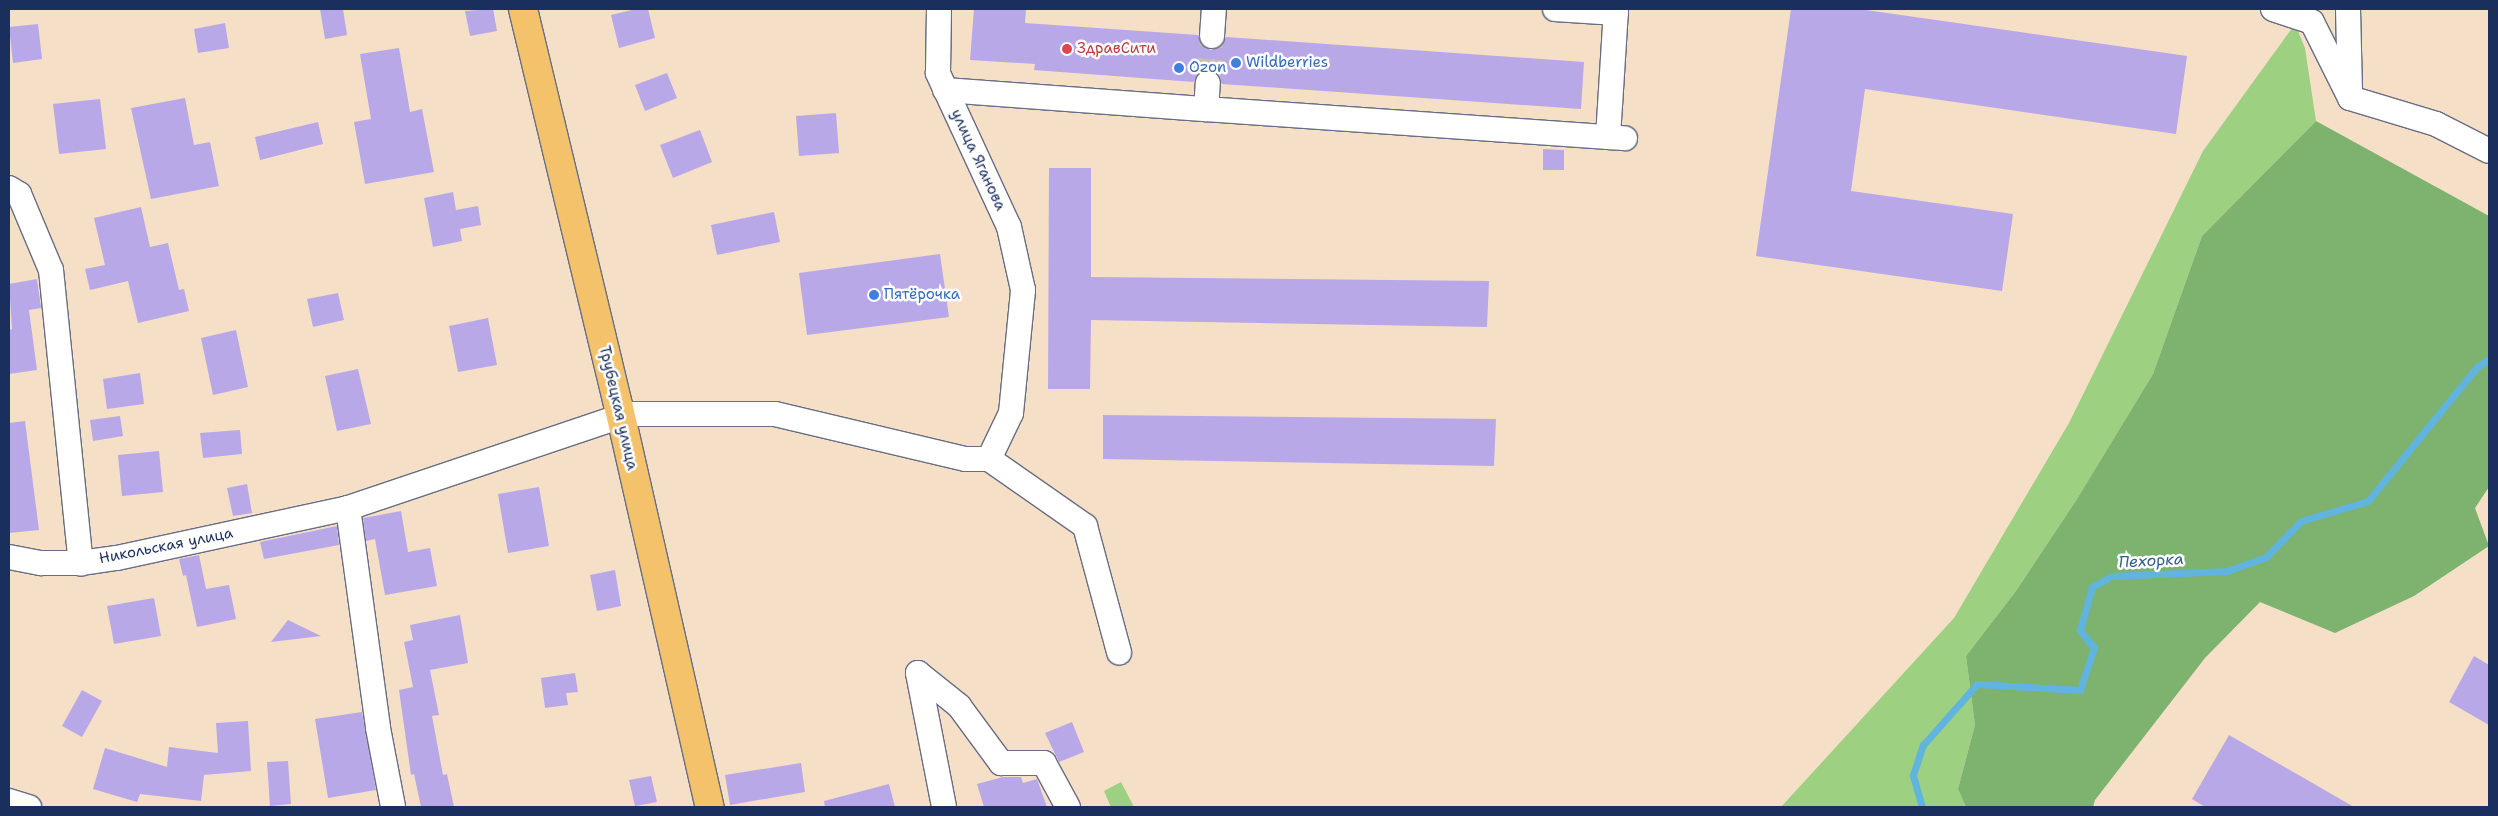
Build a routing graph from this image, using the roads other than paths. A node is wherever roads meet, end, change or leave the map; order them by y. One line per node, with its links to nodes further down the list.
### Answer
1 (523, 9): 15 (main road, Трубецкая улица)
2 (939, 9): 10 (street, улица Яганова)
3 (1214, 9): 8 (street)
4 (1555, 9): 7 (street)
5 (2273, 9): 11 (street)
6 (2348, 9): 11 (street)
7 (1616, 11): 12 (street)
8 (1212, 36)
9 (1208, 83): 12 (street)
10 (945, 90): 12 (street); 16 (street, улица Яганова)
11 (2350, 98): 13 (street)
12 (1206, 109)
13 (2489, 151)
14 (9, 188): 19 (street, Никольская улица)
15 (621, 416): 16 (street, Никольская улица); 17 (street, Никольская улица); 24 (main road, Трубецкая улица)
16 (990, 459): 20 (street)
17 (348, 508): 19 (street, Никольская улица); 23 (street)
18 (9, 557): 19 (street)
19 (81, 563)
20 (1119, 652)
21 (9, 801): 22 (street)
22 (29, 807)
23 (393, 807)
24 (710, 807)
25 (944, 807): 26 (street)
26 (1068, 807)

